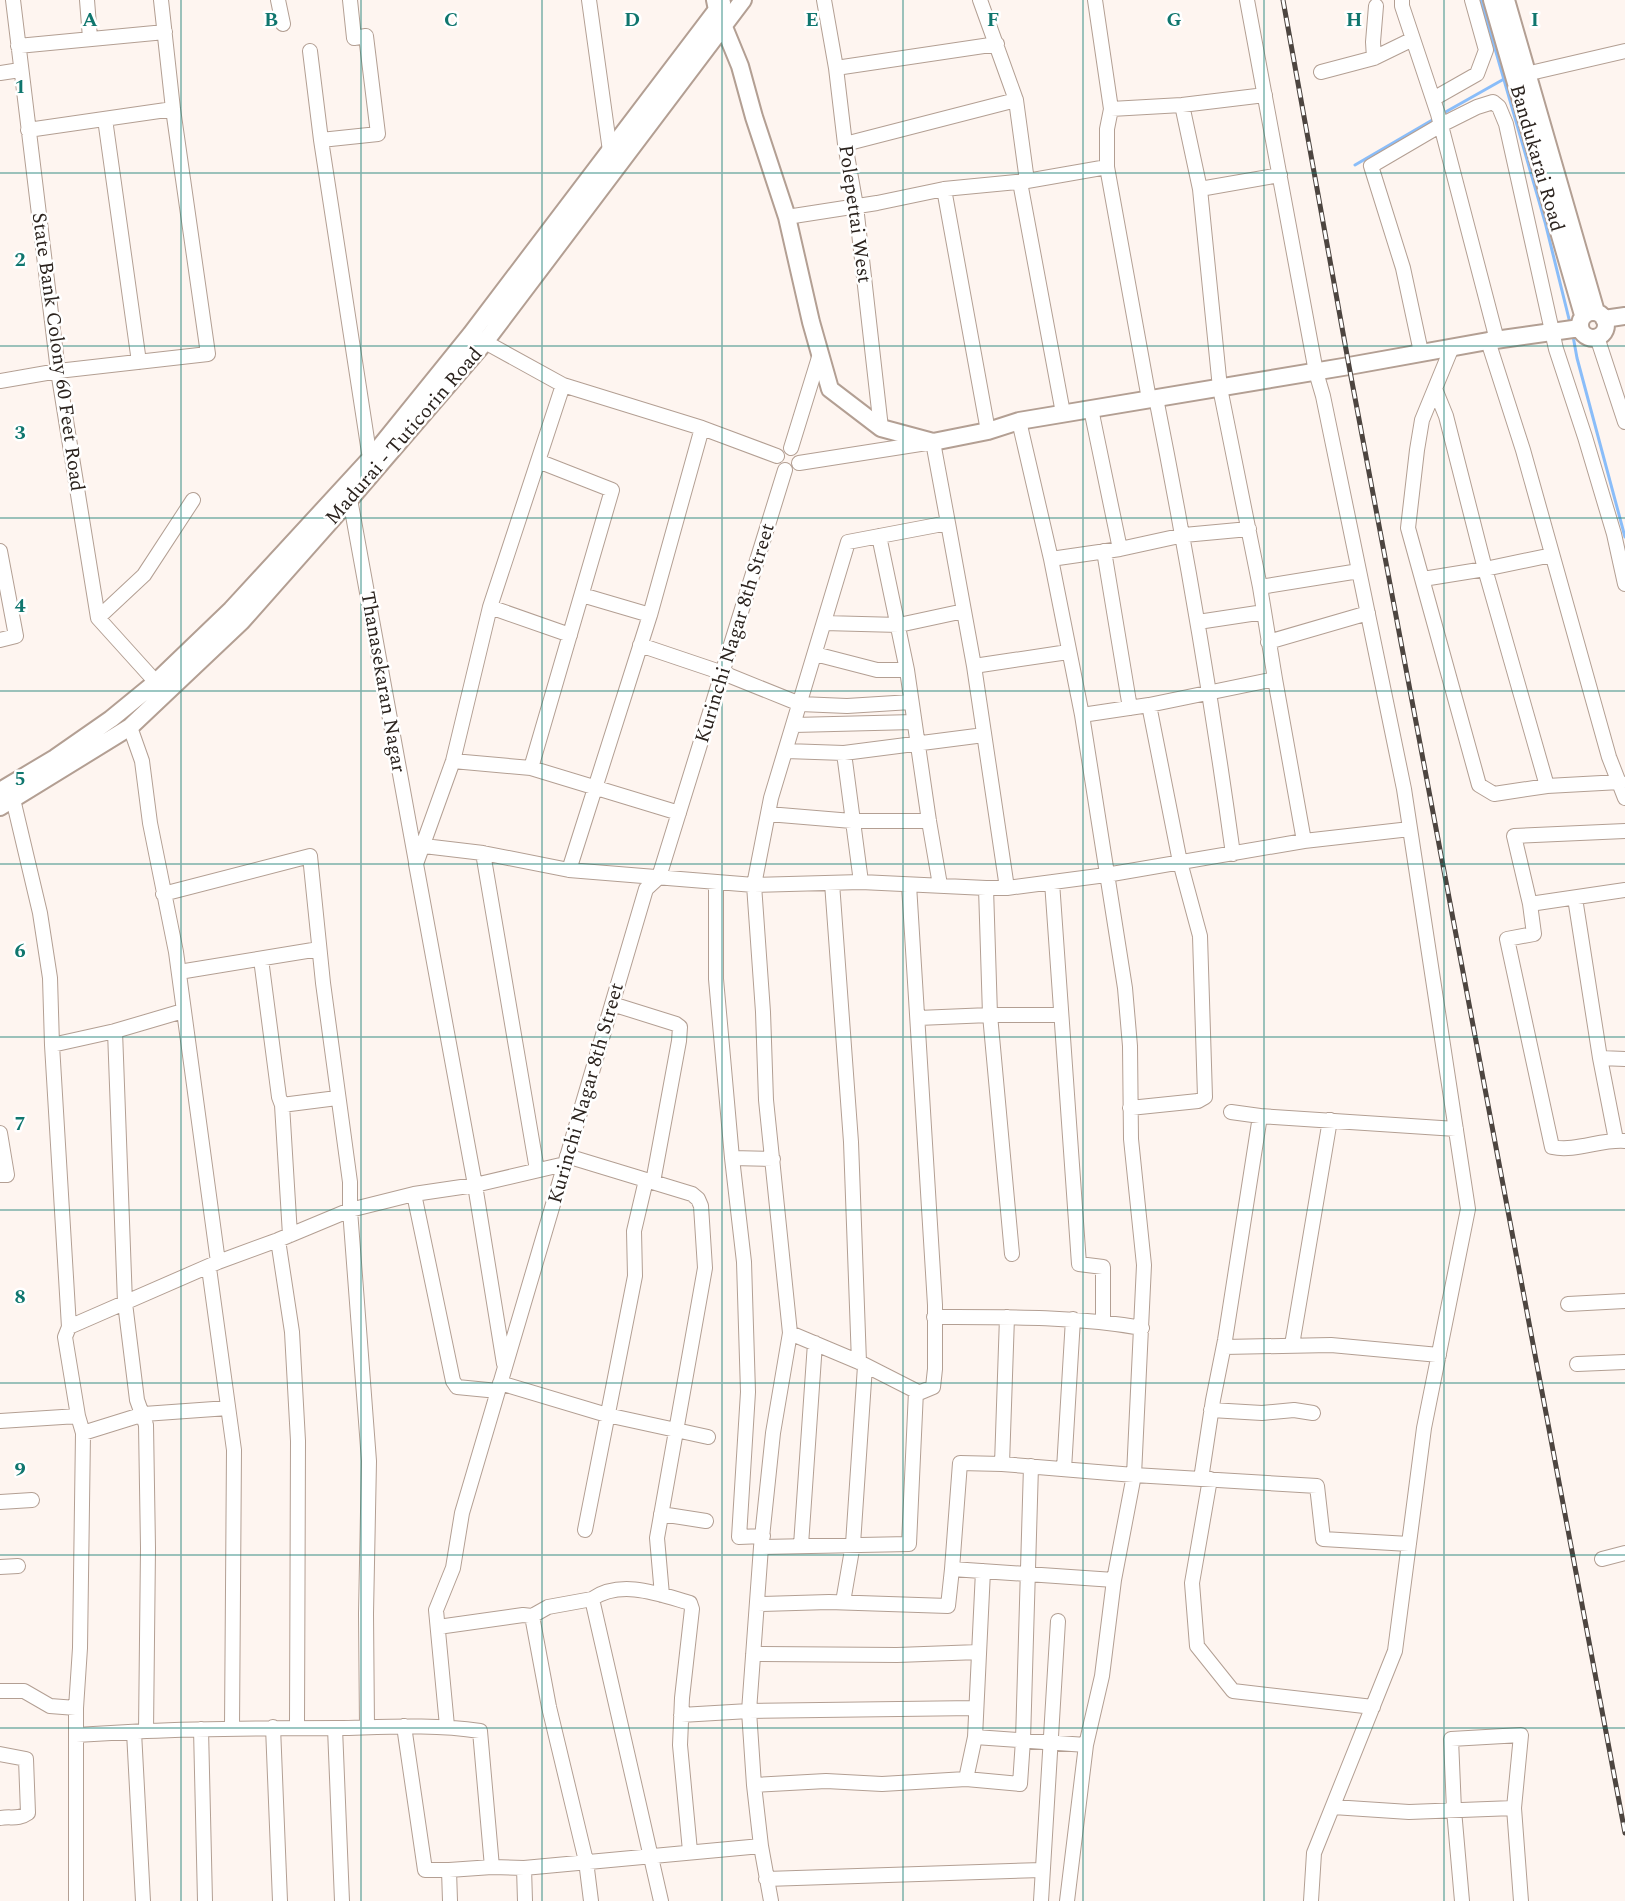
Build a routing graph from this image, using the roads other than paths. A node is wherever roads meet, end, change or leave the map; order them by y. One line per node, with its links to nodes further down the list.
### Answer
1 (13, 0): 24 (street, State Bank Colony 60 Feet Road)
2 (87, 0): 21 (street)
3 (161, 0): 20 (street)
4 (278, 0): 18 (street)
5 (350, 0): 42 (street)
6 (589, 0): 44 (street)
7 (743, 0): 19 (main road, Madurai - Tuticorin Road)
8 (824, 0): 28 (street, Polepettai West)
9 (980, 0): 23 (street)
10 (1095, 0): 38 (street)
11 (1247, 0): 33 (street)
12 (1402, 0): 22 (street)
13 (1472, 0): 34 (street)
14 (1492, 0): 53 (main road, Bandukarai Road)
15 (1506, 0): 32 (main road, Bandukarai Road)
16 (719, 3): 19 (main road); 44 (main road, Madurai - Tuticorin Road)
17 (1376, 6): 27 (street)
18 (283, 24)
19 (724, 27): 51 (main road); 55 (main road, Madurai - Tuticorin Road)
20 (165, 32): 21 (street); 37 (street)
21 (90, 38): 24 (street)
22 (1413, 39): 27 (street); 34 (street)
23 (997, 44): 28 (street); 35 (street)
24 (18, 46): 29 (street, State Bank Colony 60 Feet Road)
25 (310, 51): 42 (street)
26 (1625, 51): 32 (street)
27 (1374, 58): 30 (street)
28 (836, 69): 43 (street, Polepettai West)
29 (20, 70): 31 (street); 41 (street, State Bank Colony 60 Feet Road)
30 (1321, 72)
31 (0, 73)
32 (1526, 74): 53 (main road, Bandukarai Road)
33 (1265, 94): 36 (street); 46 (street)
34 (1433, 99): 40 (street)
35 (1016, 100): 43 (street); 47 (street)
36 (1182, 105): 38 (street); 49 (street)
37 (173, 109): 39 (street); 60 (street)
38 (1111, 109): 45 (street)
39 (105, 118): 41 (street); 60 (street)
40 (1439, 121): 53 (street); 56 (street); 58 (street)
41 (28, 130): 61 (street, State Bank Colony 60 Feet Road)
42 (321, 140): 78 (street)
43 (845, 144): 50 (street, Polepettai West)
44 (610, 151): 55 (main road, Madurai - Tuticorin Road)
45 (1107, 167): 47 (street); 67 (street)
46 (1280, 175): 49 (street); 62 (street)
47 (1023, 182): 48 (street); 69 (street)
48 (944, 189): 50 (street); 74 (street)
49 (1200, 189): 65 (street)
50 (856, 206): 51 (street); 73 (street, Polepettai West)
51 (788, 217): 59 (main road)
52 (1625, 316): 53 (main road)
53 (1584, 325): 54 (main road); 56 (main road); 71 (street); 96 (street)
54 (1625, 327)
55 (478, 338): 64 (street); 78 (main road, Madurai - Tuticorin Road); 82 (main road, Madurai - Tuticorin Road)
56 (1493, 341): 57 (main road); 91 (street)
57 (1452, 347): 58 (main road); 66 (street)
58 (1421, 352): 62 (main road)
59 (820, 354): 73 (main road); 76 (street)
60 (139, 362): 61 (street)
61 (58, 371): 63 (street); 104 (street, State Bank Colony 60 Feet Road)
62 (1316, 372): 65 (main road); 94 (street)
63 (0, 381)
64 (563, 385): 72 (street); 79 (street)
65 (1220, 388): 67 (main road); 85 (street)
66 (1435, 389): 93 (street); 95 (street)
67 (1153, 399): 68 (main road); 86 (street)
68 (1092, 409): 69 (main road); 88 (street)
69 (1063, 413): 70 (main road)
70 (1019, 421): 74 (main road); 92 (street)
71 (1625, 422)
72 (702, 428): 77 (street); 103 (street)
73 (881, 428): 75 (main road)
74 (988, 431): 75 (main road)
75 (933, 442): 80 (street); 84 (street)
76 (791, 448): 77 (street); 80 (street)
77 (777, 456): 81 (street)
78 (370, 459): 118 (main road, Madurai - Tuticorin Road)
79 (538, 461): 98 (street); 99 (street)
80 (799, 463): 81 (street)
81 (785, 470): 116 (street, Kurinchi Nagar 8th Street)
82 (351, 499): 118 (main road, Madurai - Tuticorin Road); 150 (street, Thanasekaran Nagar)
83 (193, 500): 104 (street)
84 (948, 523): 87 (street); 100 (street)
85 (1249, 530): 86 (street); 97 (street)
86 (1184, 535): 88 (street); 105 (street)
87 (879, 536): 106 (street); 107 (street)
88 (1120, 549): 90 (street)
89 (0, 551): 109 (street)
90 (1104, 551): 92 (street); 123 (street)
91 (1552, 555): 93 (street); 134 (street)
92 (1051, 559): 112 (street)
93 (1485, 569): 95 (street); 135 (street)
94 (1359, 571): 97 (street); 102 (street)
95 (1423, 579): 135 (street)
96 (1625, 584)
97 (1260, 587): 101 (street)
98 (582, 595): 103 (street); 108 (street)
99 (490, 607): 108 (street); 132 (street)
100 (964, 611): 107 (street); 114 (street)
101 (1264, 612): 105 (street); 110 (street)
102 (1368, 613): 110 (street); 143 (street)
103 (650, 615): 111 (street)
104 (98, 618): 118 (street)
105 (1198, 622): 119 (street)
106 (824, 623): 107 (street); 113 (street)
107 (899, 625): 115 (street)
108 (570, 635): 133 (street)
109 (0, 640)
110 (1268, 642): 117 (street)
111 (640, 645): 116 (street); 136 (street)
112 (1068, 652): 114 (street); 124 (street)
113 (815, 654): 115 (street); 121 (street)
114 (974, 666): 128 (street)
115 (908, 670): 120 (street)
116 (723, 673): 121 (street); 139 (street, Kurinchi Nagar 8th Street)
117 (1275, 679): 119 (street); 145 (street)
118 (160, 688): 127 (main road, Madurai - Tuticorin Road); 138 (main road, Madurai - Tuticorin Road)
119 (1208, 694): 122 (street); 148 (street)
120 (911, 702): 121 (street); 125 (street)
121 (800, 704): 126 (street)
122 (1149, 705): 123 (street); 149 (street)
123 (1130, 708): 124 (street)
124 (1082, 716): 152 (street)
125 (914, 722): 126 (street); 129 (street)
126 (794, 725): 130 (street)
127 (130, 728): 138 (main road, Madurai - Tuticorin Road); 164 (street)
128 (984, 735): 129 (street); 162 (street)
129 (917, 743): 131 (street); 142 (street)
130 (786, 751): 131 (street); 140 (street)
131 (844, 753): 141 (street)
132 (453, 760): 133 (street); 146 (street)
133 (531, 768): 136 (street)
134 (1620, 782): 135 (street); 137 (street)
135 (1546, 786)
136 (595, 788): 139 (street); 151 (street)
137 (1625, 798)
138 (4, 799): 176 (street)
139 (679, 813): 153 (street, Kurinchi Nagar 8th Street)
140 (768, 814): 141 (street); 158 (street)
141 (852, 820): 142 (street); 155 (street)
142 (929, 821): 160 (street)
143 (1410, 829): 145 (street); 185 (street)
144 (1625, 831): 166 (street)
145 (1304, 841): 148 (street)
146 (424, 846): 147 (street); 150 (street)
147 (483, 853): 151 (street); 191 (street)
148 (1233, 854): 149 (street)
149 (1180, 862): 152 (street); 181 (street)
150 (416, 864): 194 (street, Thanasekaran Nagar)
151 (569, 870): 153 (street)
152 (1106, 875): 156 (street); 181 (street)
153 (659, 877): 154 (street); 170 (street, Kurinchi Nagar 8th Street)
154 (716, 882): 158 (street); 188 (street)
155 (861, 882): 157 (street); 159 (street)
156 (1052, 882): 162 (street); 173 (street)
157 (832, 883): 158 (street); 215 (street)
158 (754, 885): 189 (street)
159 (909, 885): 160 (street); 174 (street)
160 (940, 885): 161 (street)
161 (986, 888): 162 (street); 172 (street)
162 (1007, 888)
163 (1625, 890): 165 (street)
164 (164, 894): 167 (street); 169 (street)
165 (1575, 898): 166 (street); 177 (street)
166 (1530, 904): 187 (street)
167 (319, 949): 168 (street); 179 (street)
168 (261, 959): 169 (street); 180 (street)
169 (179, 972): 171 (street)
170 (612, 1004): 190 (street, Kurinchi Nagar 8th Street); 193 (street)
171 (183, 1011): 175 (street); 199 (street)
172 (990, 1015): 173 (street); 174 (street); 198 (street)
173 (1061, 1015): 206 (street)
174 (918, 1018): 203 (street)
175 (115, 1031): 176 (street); 201 (street)
176 (52, 1045): 207 (street)
177 (1600, 1058): 178 (street); 187 (street)
178 (1625, 1059)
179 (337, 1098): 180 (street); 196 (street)
180 (282, 1105): 197 (street)
181 (1130, 1108): 208 (street)
182 (1231, 1112): 183 (street)
183 (1260, 1116): 184 (street); 212 (street)
184 (1330, 1120): 185 (street); 211 (street)
185 (1456, 1129): 213 (street)
186 (0, 1133): 192 (street)
187 (1620, 1141)
188 (732, 1158): 189 (street); 240 (street)
189 (773, 1159): 209 (street)
190 (566, 1160): 191 (street); 193 (street); 217 (street, Kurinchi Nagar 8th Street)
191 (537, 1170): 194 (street)
192 (0, 1175)
193 (650, 1181): 224 (street); 227 (street)
194 (475, 1185): 195 (street); 217 (street, Thanasekaran Nagar)
195 (414, 1194): 196 (street); 218 (street)
196 (350, 1210): 197 (street); 271 (street)
197 (284, 1238): 199 (street); 272 (street)
198 (1012, 1254)
199 (213, 1265): 201 (street); 220 (street)
200 (1625, 1301): 202 (street)
201 (125, 1303): 207 (street); 223 (street)
202 (1568, 1304)
203 (934, 1317): 204 (street); 219 (street)
204 (1006, 1317): 205 (street); 230 (street)
205 (1073, 1319): 206 (street); 232 (street)
206 (1103, 1321): 208 (street)
207 (69, 1327): 225 (street)
208 (1142, 1328): 233 (street)
209 (790, 1333): 210 (street); 240 (street)
210 (815, 1343): 215 (street); 243 (street)
211 (1292, 1346): 212 (street); 213 (street)
212 (1224, 1347): 221 (street)
213 (1439, 1355): 242 (street)
214 (1625, 1362): 216 (street)
215 (862, 1364): 219 (street); 241 (street)
216 (1577, 1364)
217 (504, 1368): 218 (street, Kurinchi Nagar 8th Street)
218 (499, 1387): 224 (street); 258 (street, Kurinchi Nagar 8th Street)
219 (916, 1391): 241 (street)
220 (228, 1408): 223 (street); 269 (street)
221 (1211, 1410): 222 (street); 234 (street)
222 (1313, 1413)
223 (144, 1414): 228 (street); 275 (street)
224 (607, 1415): 227 (street); 239 (street)
225 (78, 1416): 226 (street); 228 (street)
226 (0, 1421)
227 (676, 1431): 229 (street); 237 (street)
228 (83, 1433): 263 (street)
229 (708, 1437)
230 (1002, 1464): 231 (street); 248 (street)
231 (1031, 1466): 232 (street); 250 (street)
232 (1064, 1469): 233 (street)
233 (1134, 1475): 234 (street); 251 (street)
234 (1205, 1479): 242 (street); 262 (street)
235 (32, 1500): 236 (street)
236 (0, 1502)
237 (661, 1514): 238 (street); 252 (street)
238 (706, 1521)
239 (585, 1530)
240 (762, 1541): 243 (street); 255 (street)
241 (853, 1544): 243 (street); 254 (street)
242 (1409, 1544): 262 (street)
243 (801, 1545)
244 (1625, 1553): 245 (street)
245 (1602, 1559)
246 (18, 1566): 247 (street)
247 (0, 1567)
248 (952, 1569): 249 (street); 254 (street)
249 (983, 1571): 250 (street); 259 (street)
250 (1029, 1574): 251 (street); 278 (street)
251 (1114, 1580): 280 (street)
252 (662, 1595): 253 (street); 266 (street)
253 (591, 1599): 256 (street); 290 (street)
254 (843, 1602): 255 (street)
255 (758, 1604): 260 (street)
256 (532, 1616): 258 (street); 291 (street)
257 (1058, 1621): 279 (street)
258 (438, 1627): 268 (street, Kurinchi Nagar 8th Street)
259 (979, 1652): 260 (street); 264 (street)
260 (753, 1654): 265 (street)
261 (0, 1692): 263 (street)
262 (1373, 1707): 284 (street)
263 (76, 1708): 276 (street)
264 (976, 1708): 265 (street); 277 (street)
265 (749, 1711): 266 (street); 283 (street)
266 (681, 1715): 289 (street)
267 (404, 1726): 268 (street); 271 (street); 294 (street)
268 (447, 1726): 292 (street)
269 (232, 1727): 270 (street); 274 (street)
270 (273, 1727): 272 (street); 300 (street)
271 (367, 1727): 273 (street)
272 (297, 1728): 273 (street)
273 (335, 1728): 301 (street)
274 (201, 1729): 275 (street); 299 (street)
275 (140, 1731): 276 (street); 298 (street)
276 (76, 1735): 297 (street)
277 (975, 1737): 278 (street); 282 (street)
278 (1023, 1740): 279 (street); 282 (street)
279 (1052, 1743): 280 (street); 295 (street)
280 (1086, 1745): 308 (street)
281 (0, 1754): 287 (street)
282 (966, 1779): 283 (street)
283 (754, 1785): 288 (street)
284 (1333, 1807): 286 (street); 309 (street)
285 (1514, 1808): 286 (street); 286 (street); 311 (street)
286 (1454, 1810): 310 (street)
287 (0, 1818)
288 (761, 1845): 289 (street); 296 (street)
289 (690, 1851): 290 (street)
290 (650, 1857): 291 (street); 305 (street)
291 (586, 1862): 293 (street); 304 (street)
292 (492, 1867): 293 (street); 294 (street)
293 (524, 1868): 303 (street)
294 (449, 1870): 302 (street)
295 (1042, 1870): 296 (street); 307 (street)
296 (766, 1879): 306 (street)
297 (76, 1901)
298 (143, 1901)
299 (205, 1901)
300 (280, 1901)
301 (342, 1901)
302 (450, 1901)
303 (525, 1901)
304 (591, 1901)
305 (661, 1901)
306 (771, 1901)
307 (1041, 1901)
308 (1067, 1901)
309 (1311, 1901)
310 (1462, 1901)
311 (1521, 1901)

